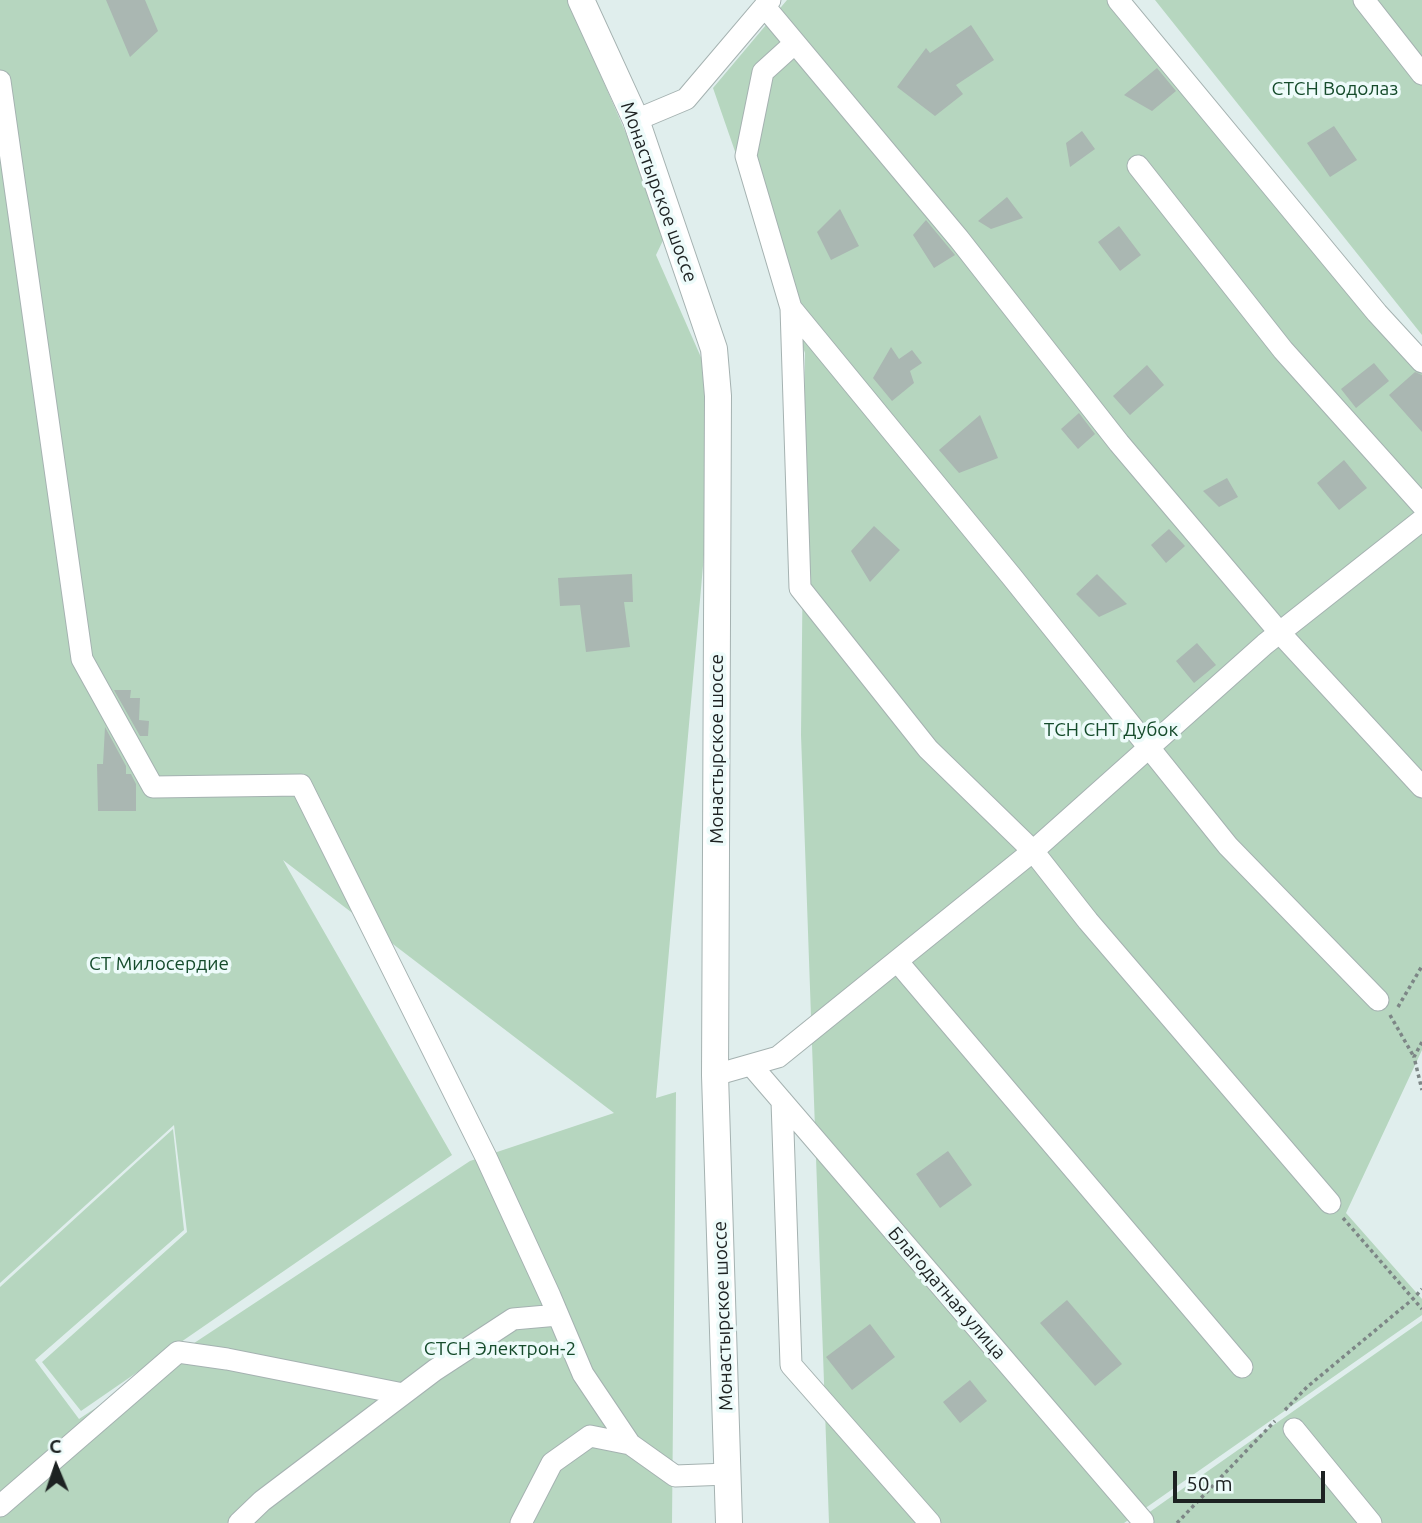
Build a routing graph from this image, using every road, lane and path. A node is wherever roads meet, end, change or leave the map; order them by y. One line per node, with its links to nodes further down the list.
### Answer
1 (581, 0): 8 (main road, Монастырское шоссе)
2 (1118, 0): 11 (street)
3 (1364, 0): 6 (street)
4 (768, 4): 5 (street); 8 (street)
5 (794, 43): 10 (street); 14 (street)
6 (1422, 74)
7 (0, 81): 32 (street)
8 (636, 120): 25 (main road, Монастырское шоссе)
9 (1138, 166): 12 (street)
10 (791, 308): 15 (street); 17 (street)
11 (1422, 362)
12 (1422, 505)
13 (1422, 520): 14 (street)
14 (1280, 633): 15 (street); 16 (street)
15 (1149, 748): 17 (street); 20 (street)
16 (1422, 787)
17 (1033, 851): 18 (street); 28 (street)
18 (897, 961): 24 (street); 33 (street)
19 (1422, 966): 21 (path)
20 (1378, 1000): 21 (path)
21 (1392, 1018): 23 (path)
22 (1422, 1042): 23 (path)
23 (1414, 1057): 26 (path)
24 (751, 1065): 25 (street); 27 (street, Благодатная улица)
25 (715, 1075): 37 (main road, Монастырское шоссе)
26 (1422, 1090)
27 (782, 1101): 39 (street, Благодатная улица); 43 (street)
28 (1330, 1203): 30 (path)
29 (1422, 1289): 30 (path)
30 (1413, 1299): 31 (path); 44 (path)
31 (1422, 1309)
32 (558, 1315): 34 (street); 36 (street)
33 (1242, 1367)
34 (403, 1394): 38 (street); 41 (street)
35 (1294, 1429): 45 (street)
36 (630, 1444): 37 (street); 40 (street)
37 (728, 1474): 42 (main road, Монастырское шоссе)
38 (0, 1506)
39 (1143, 1521)
40 (522, 1522)
41 (239, 1523)
42 (729, 1523)
43 (930, 1523)
44 (1177, 1523)
45 (1371, 1523)

